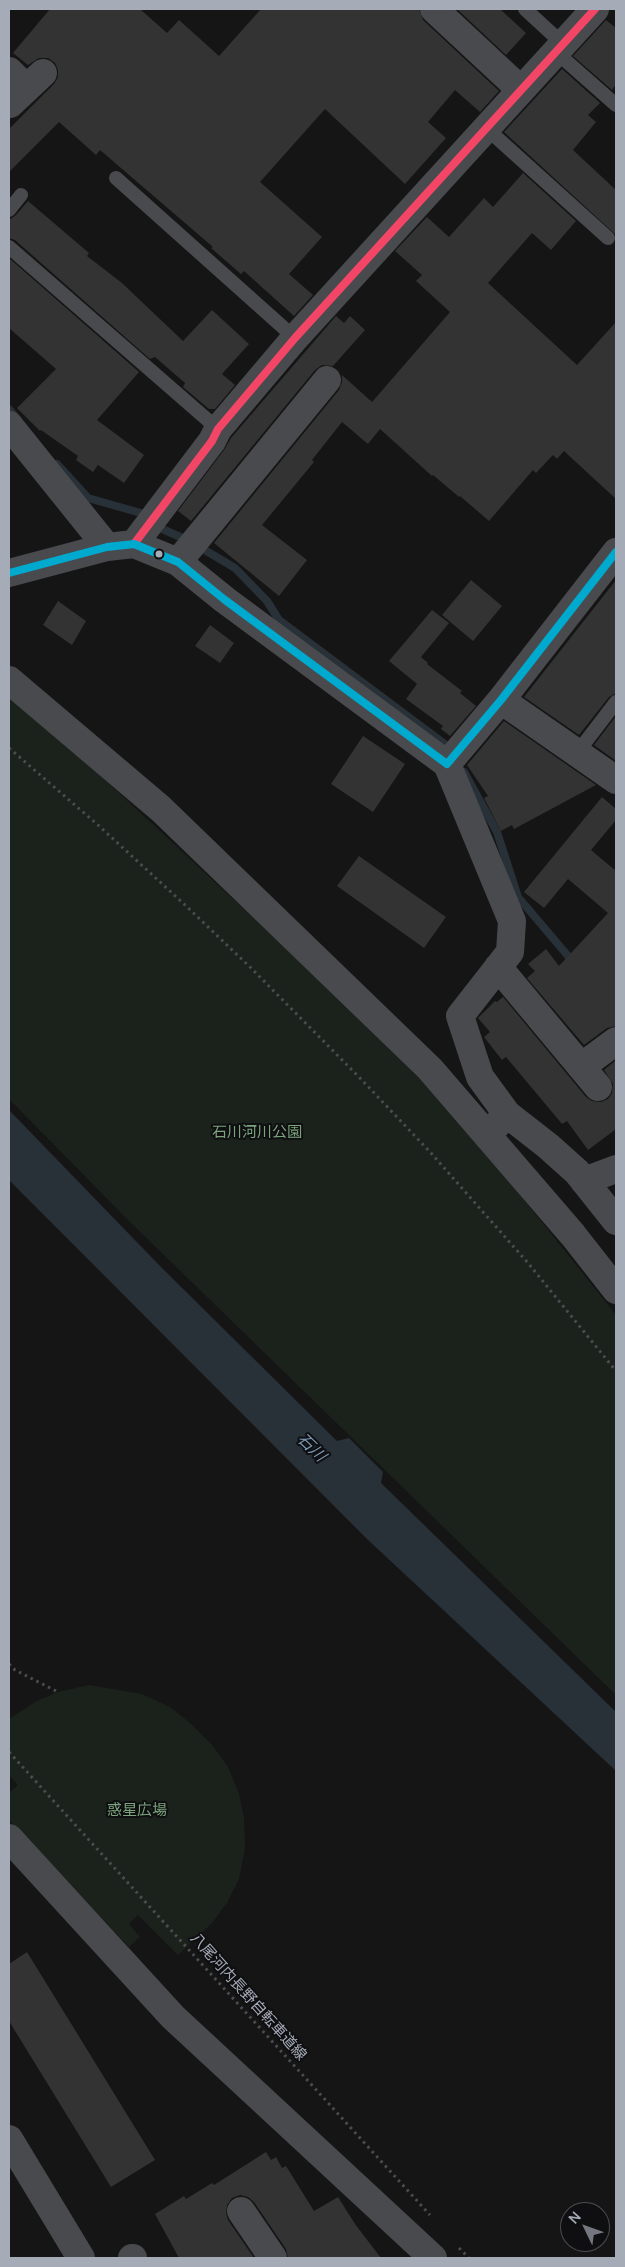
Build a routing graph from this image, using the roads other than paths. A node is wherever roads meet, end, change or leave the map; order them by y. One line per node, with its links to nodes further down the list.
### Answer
1 (434, 9): 5 (street)
2 (525, 9): 4 (lane)
3 (595, 9): 4 (street)
4 (560, 48): 5 (street); 6 (lane)
5 (521, 90): 7 (street)
6 (616, 105)
7 (486, 128): 11 (lane); 13 (street)
8 (116, 178): 13 (lane)
9 (21, 196): 10 (lane)
10 (9, 210)
11 (608, 238)
12 (9, 247): 16 (lane)
13 (295, 338): 16 (street)
14 (327, 380): 20 (street)
15 (9, 425): 18 (street)
16 (218, 429): 17 (street)
17 (134, 544): 18 (street); 20 (street)
18 (107, 547): 21 (street)
19 (616, 552): 23 (street)
20 (178, 562): 26 (street)
21 (9, 574)
22 (9, 680): 31 (street)
23 (501, 700): 25 (street); 26 (street)
24 (616, 702): 25 (lane)
25 (577, 753): 27 (street)
26 (447, 764): 28 (street)
27 (616, 780)
28 (498, 968): 29 (street); 30 (street)
29 (616, 1041)
30 (507, 1114): 31 (street); 33 (street)
31 (487, 1135): 35 (street)
32 (616, 1169): 33 (street)
33 (584, 1181): 34 (street)
34 (616, 1221)
35 (616, 1290)
36 (9, 1838): 39 (street)
37 (9, 2139): 40 (street)
38 (241, 2211): 41 (street)
39 (422, 2252)
40 (81, 2258)
41 (273, 2258)

